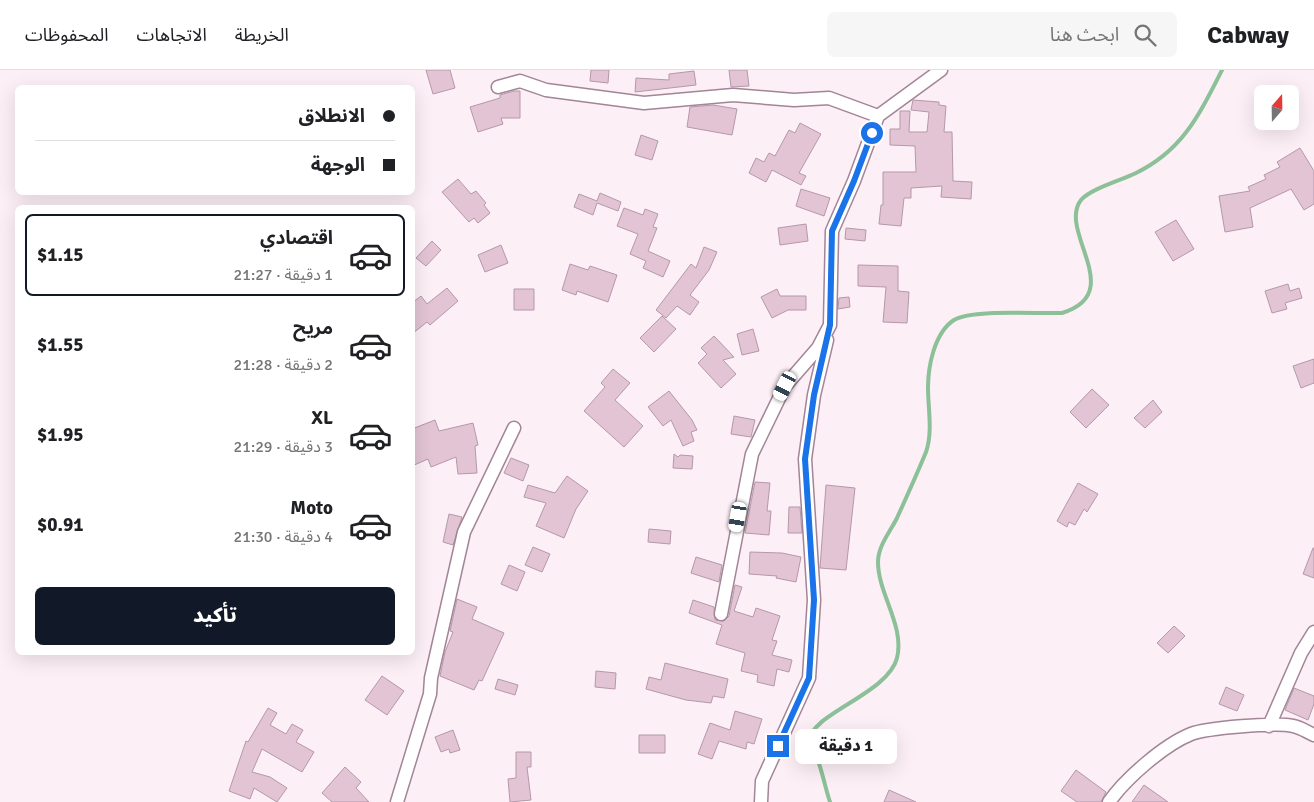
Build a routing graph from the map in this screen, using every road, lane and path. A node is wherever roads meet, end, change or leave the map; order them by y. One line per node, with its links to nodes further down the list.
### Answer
1 (941, 70): 3 (street)
2 (498, 87): 3 (street)
3 (878, 116): 4 (street)
4 (830, 325): 6 (street); 11 (street)
5 (514, 428): 10 (street)
6 (721, 614)
7 (1314, 632): 8 (street)
8 (1269, 726): 9 (street); 12 (street)
9 (1314, 735)
10 (397, 802)
11 (761, 802)
12 (1109, 802)

